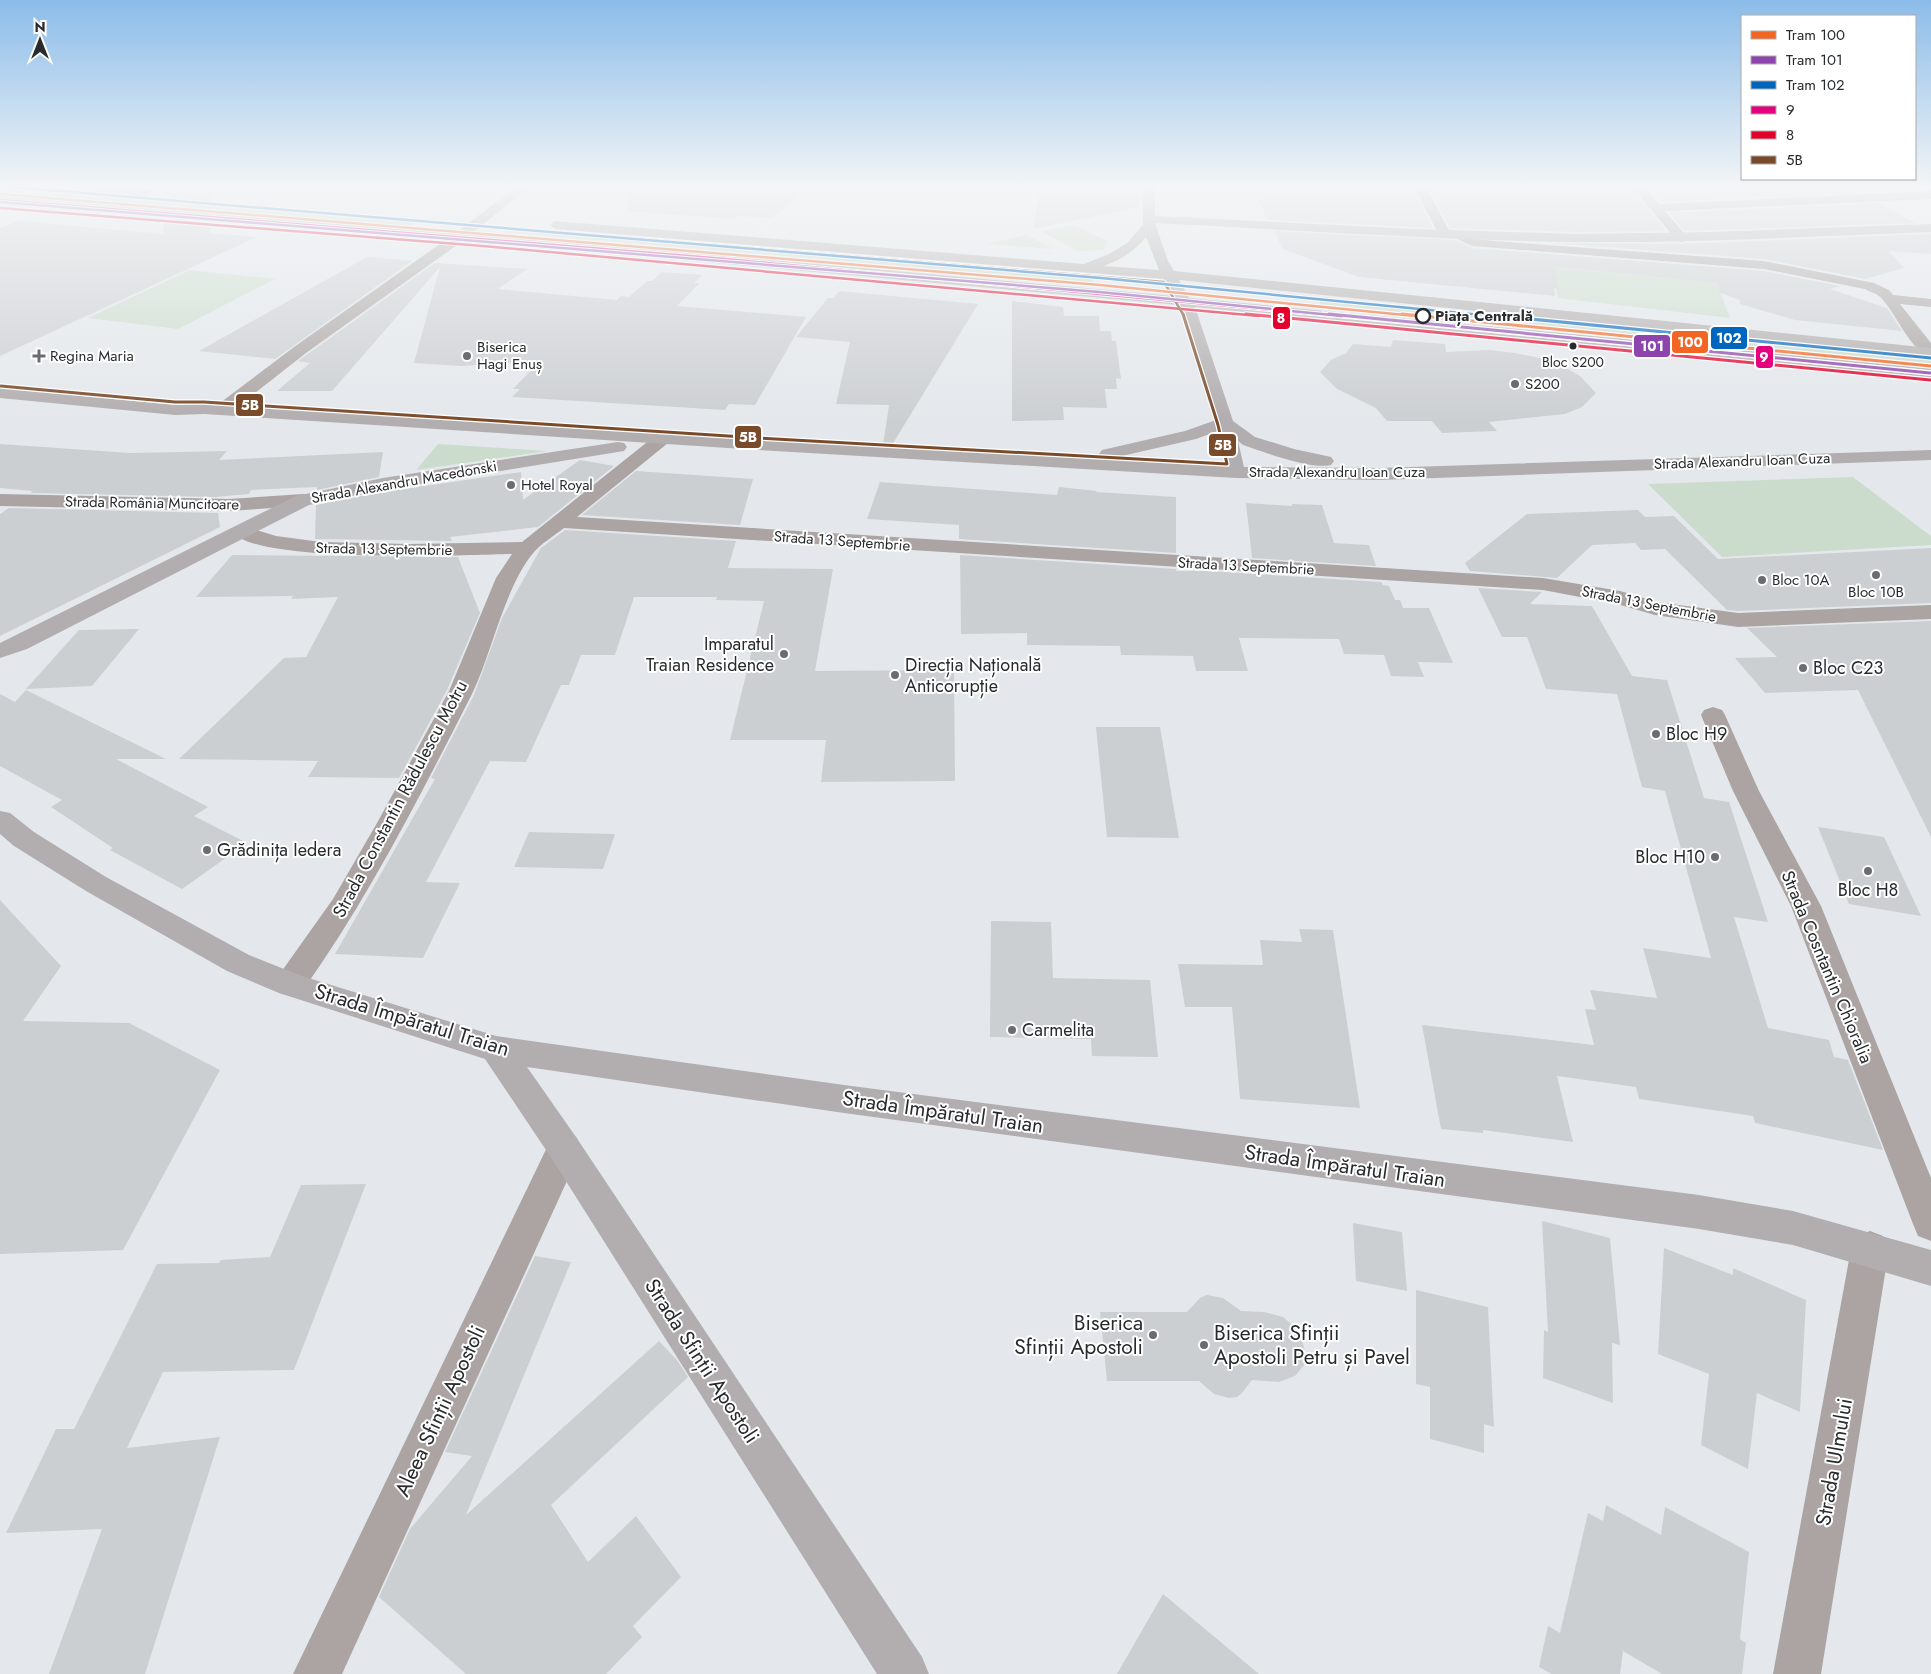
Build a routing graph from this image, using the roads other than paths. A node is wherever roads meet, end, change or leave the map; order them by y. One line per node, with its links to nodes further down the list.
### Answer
1 (419, 265): 16 (street)
2 (782, 265): 10 (main road)
3 (1050, 265): 7 (main road)
4 (1093, 265): 7 (main road)
5 (1163, 265): 8 (main road)
6 (1765, 265): 9 (street)
7 (1086, 268): 8 (main road)
8 (1169, 275): 10 (main road); 12 (main road)
9 (1889, 299): 11 (street); 12 (street)
10 (1183, 300): 13 (main road); 17 (main road)
11 (1931, 303)
12 (1931, 353)
13 (1931, 374)
14 (0, 380): 16 (main road, Strada Alexandru Ioan Cuza)
15 (0, 393): 16 (main road, Strada Alexandru Ioan Cuza)
16 (213, 409): 18 (main road, Strada Alexandru Ioan Cuza)
17 (1225, 423): 20 (main road); 21 (main road); 22 (main road)
18 (662, 439): 20 (main road, Strada Alexandru Ioan Cuza); 24 (main road, Strada Alexandru Macedonski); 25 (street, Strada Constantin Rădulescu Motru)
19 (1931, 455): 22 (main road, Strada Alexandru Ioan Cuza)
20 (1070, 462): 21 (main road, Strada Alexandru Ioan Cuza)
21 (1236, 472): 22 (main road, Strada Alexandru Ioan Cuza)
22 (1413, 473)
23 (0, 500): 24 (street, Strada România Muncitoare)
24 (303, 500): 26 (main road, Strada Alexandru Macedonski)
25 (559, 522): 27 (street, Strada Constantin Rădulescu Motru); 28 (street, Strada 13 Septembrie)
26 (243, 532): 27 (street, Strada 13 Septembrie); 29 (main road, Strada Alexandru Macedonski)
27 (527, 548): 32 (street, Strada Constantin Rădulescu Motru)
28 (1931, 612)
29 (0, 651)
30 (1713, 715): 35 (street, Strada Cosntantin Chioralia)
31 (0, 820): 32 (main road, Strada Împăratul Traian)
32 (290, 984): 33 (main road, Strada Împăratul Traian)
33 (496, 1049): 34 (main road, Strada Sfinții Apostoli); 36 (main road, Strada Împăratul Traian)
34 (564, 1148): 38 (street, Aleea Sfinții Apostoli); 39 (main road, Strada Sfinții Apostoli)
35 (1931, 1224)
36 (1870, 1249): 37 (main road, Strada Împăratul Traian); 40 (street, Strada Ulmului)
37 (1931, 1268)
38 (317, 1674)
39 (905, 1674)
40 (1797, 1674)

